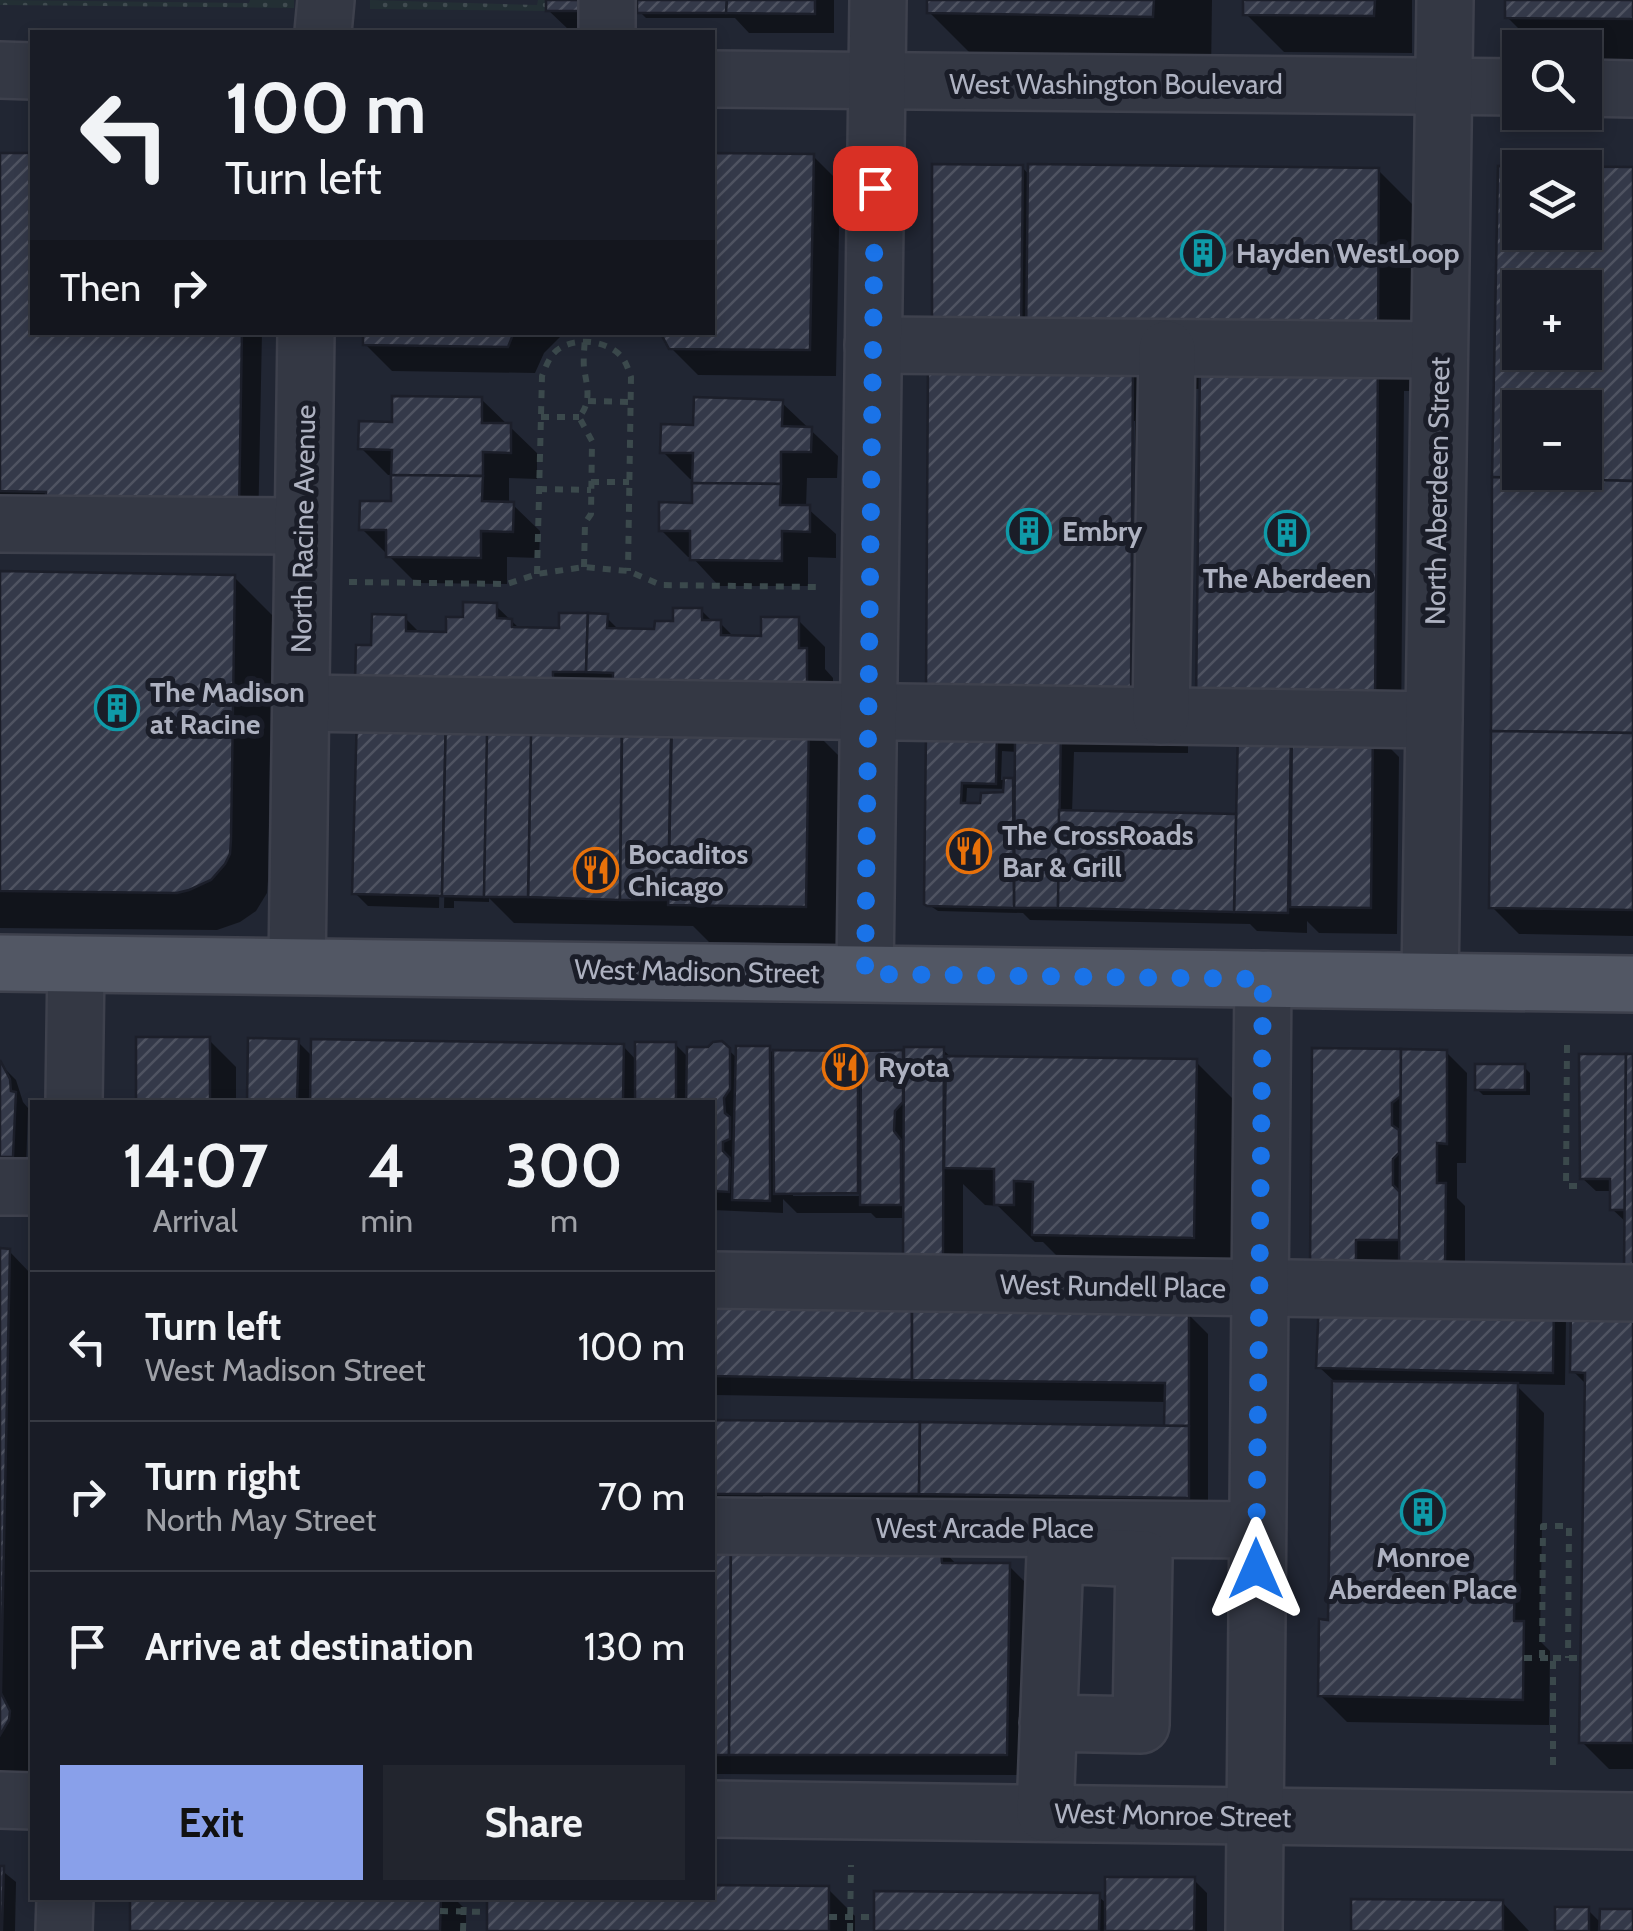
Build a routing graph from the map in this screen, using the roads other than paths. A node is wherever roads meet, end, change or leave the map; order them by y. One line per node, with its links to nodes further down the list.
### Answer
1 (326, 0): 5 (street)
2 (607, 0): 6 (street)
3 (878, 0): 10 (street)
4 (1444, 0): 11 (street, North Aberdeen Street)
5 (323, 30)
6 (607, 30)
7 (0, 70): 8 (street)
8 (30, 71)
9 (715, 79): 10 (street, West Washington Boulevard)
10 (876, 82): 11 (street, West Washington Boulevard); 16 (street)
11 (1443, 87): 12 (street, West Washington Boulevard); 18 (street, North Aberdeen Street)
12 (1502, 87)
13 (1602, 88): 14 (street)
14 (1633, 89)
15 (306, 335): 20 (street, North Racine Avenue)
16 (873, 346): 17 (street); 22 (street)
17 (1167, 348): 18 (street); 23 (street)
18 (1439, 350): 24 (street, North Aberdeen Street)
19 (0, 524): 20 (street)
20 (303, 526): 21 (street, North Racine Avenue)
21 (300, 704): 22 (street); 27 (street, North Racine Avenue)
22 (868, 712): 23 (street); 28 (street)
23 (1160, 716): 24 (street)
24 (1434, 720): 30 (street, North Aberdeen Street)
25 (0, 963): 26 (main road, West Madison Street)
26 (76, 964): 27 (main road, West Madison Street); 32 (street)
27 (297, 966): 28 (main road, West Madison Street)
28 (865, 974): 29 (main road, West Madison Street)
29 (1263, 979): 30 (main road, West Madison Street); 36 (street)
30 (1430, 982): 31 (main road, West Madison Street)
31 (1633, 984)
32 (74, 1100)
33 (0, 1187): 34 (street)
34 (30, 1187)
35 (715, 1280): 36 (street, West Rundell Place)
36 (1259, 1288): 37 (street, West Rundell Place); 39 (street)
37 (1633, 1293)
38 (715, 1526): 39 (street, West Arcade Place)
39 (1257, 1530): 45 (street)
40 (1048, 1723): 44 (street)
41 (0, 1800): 42 (street)
42 (30, 1801)
43 (715, 1809): 44 (street, West Monroe Street)
44 (1045, 1813): 45 (street, West Monroe Street)
45 (1255, 1816): 46 (street, West Monroe Street); 49 (street)
46 (1633, 1821)
47 (64, 1900): 48 (street)
48 (64, 1931)
49 (1254, 1931)

